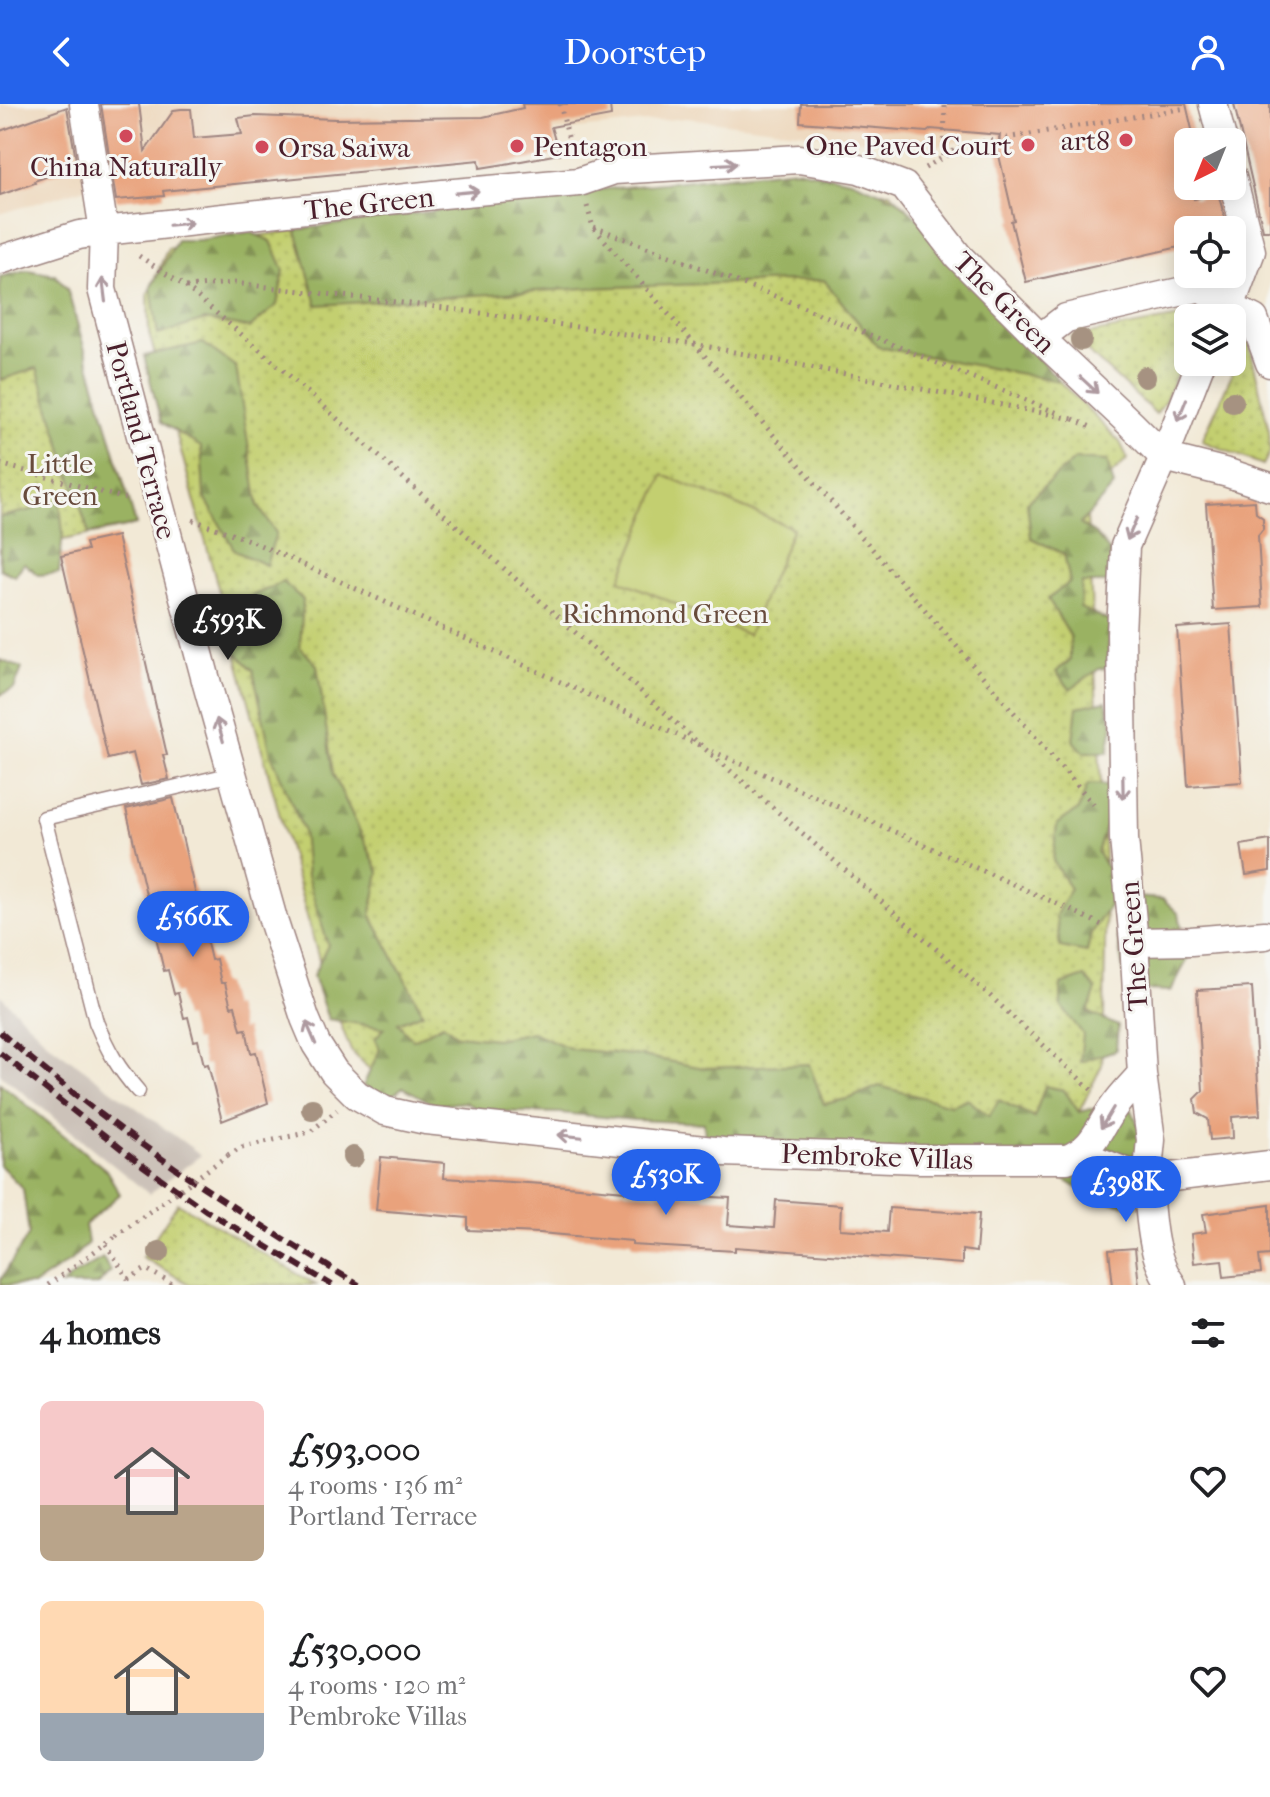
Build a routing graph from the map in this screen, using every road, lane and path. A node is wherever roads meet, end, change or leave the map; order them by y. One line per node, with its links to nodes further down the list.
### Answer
1 (84, 104): 11 (street, Portland Terrace)
2 (560, 104): 7 (path)
3 (945, 104): 6 (path)
4 (1202, 105): 5 (street); 6 (path)
5 (1215, 128)
6 (944, 157): 8 (path)
7 (579, 182): 8 (street, The Green, one-way to 8); 10 (path); 11 (street, The Green, one-way to 7)
8 (904, 186): 17 (street, The Green)
9 (1238, 200): 15 (street)
10 (593, 227): 18 (path); 18 (path)
11 (104, 231): 12 (street); 13 (path); 24 (street, Portland Terrace, one-way to 11)
12 (0, 260)
13 (186, 287): 18 (path); 25 (path)
14 (1219, 304): 17 (street)
15 (1230, 304)
16 (1246, 317): 19 (street)
17 (1040, 338): 21 (street, The Green, one-way to 21)
18 (694, 344): 27 (path)
19 (1270, 363)
20 (1196, 376): 21 (street, one-way to 21)
21 (1164, 457): 23 (street); 27 (street, The Green, one-way to 27)
22 (0, 464): 24 (path)
23 (1270, 487)
24 (159, 508): 25 (path); 26 (street, Portland Terrace, one-way to 24)
25 (704, 748): 29 (path); 33 (path)
26 (233, 774): 31 (lane); 32 (street, Portland Terrace, one-way to 26)
27 (1124, 839): 29 (street, The Green)
28 (1265, 935): 29 (street)
29 (1134, 942): 30 (street, The Green)
30 (1142, 1074): 33 (street); 36 (street, The Green)
31 (138, 1091)
32 (357, 1095): 34 (street, Pembroke Villas, one-way to 32); 37 (path, bridge)
33 (1112, 1109): 34 (street, one-way to 34)
34 (1073, 1157): 36 (street)
35 (1270, 1165): 36 (street)
36 (1147, 1180): 41 (street, The Green)
37 (106, 1244): 38 (path); 39 (path)
38 (128, 1282): 40 (path)
39 (48, 1285)
40 (174, 1285)
41 (1172, 1285)

